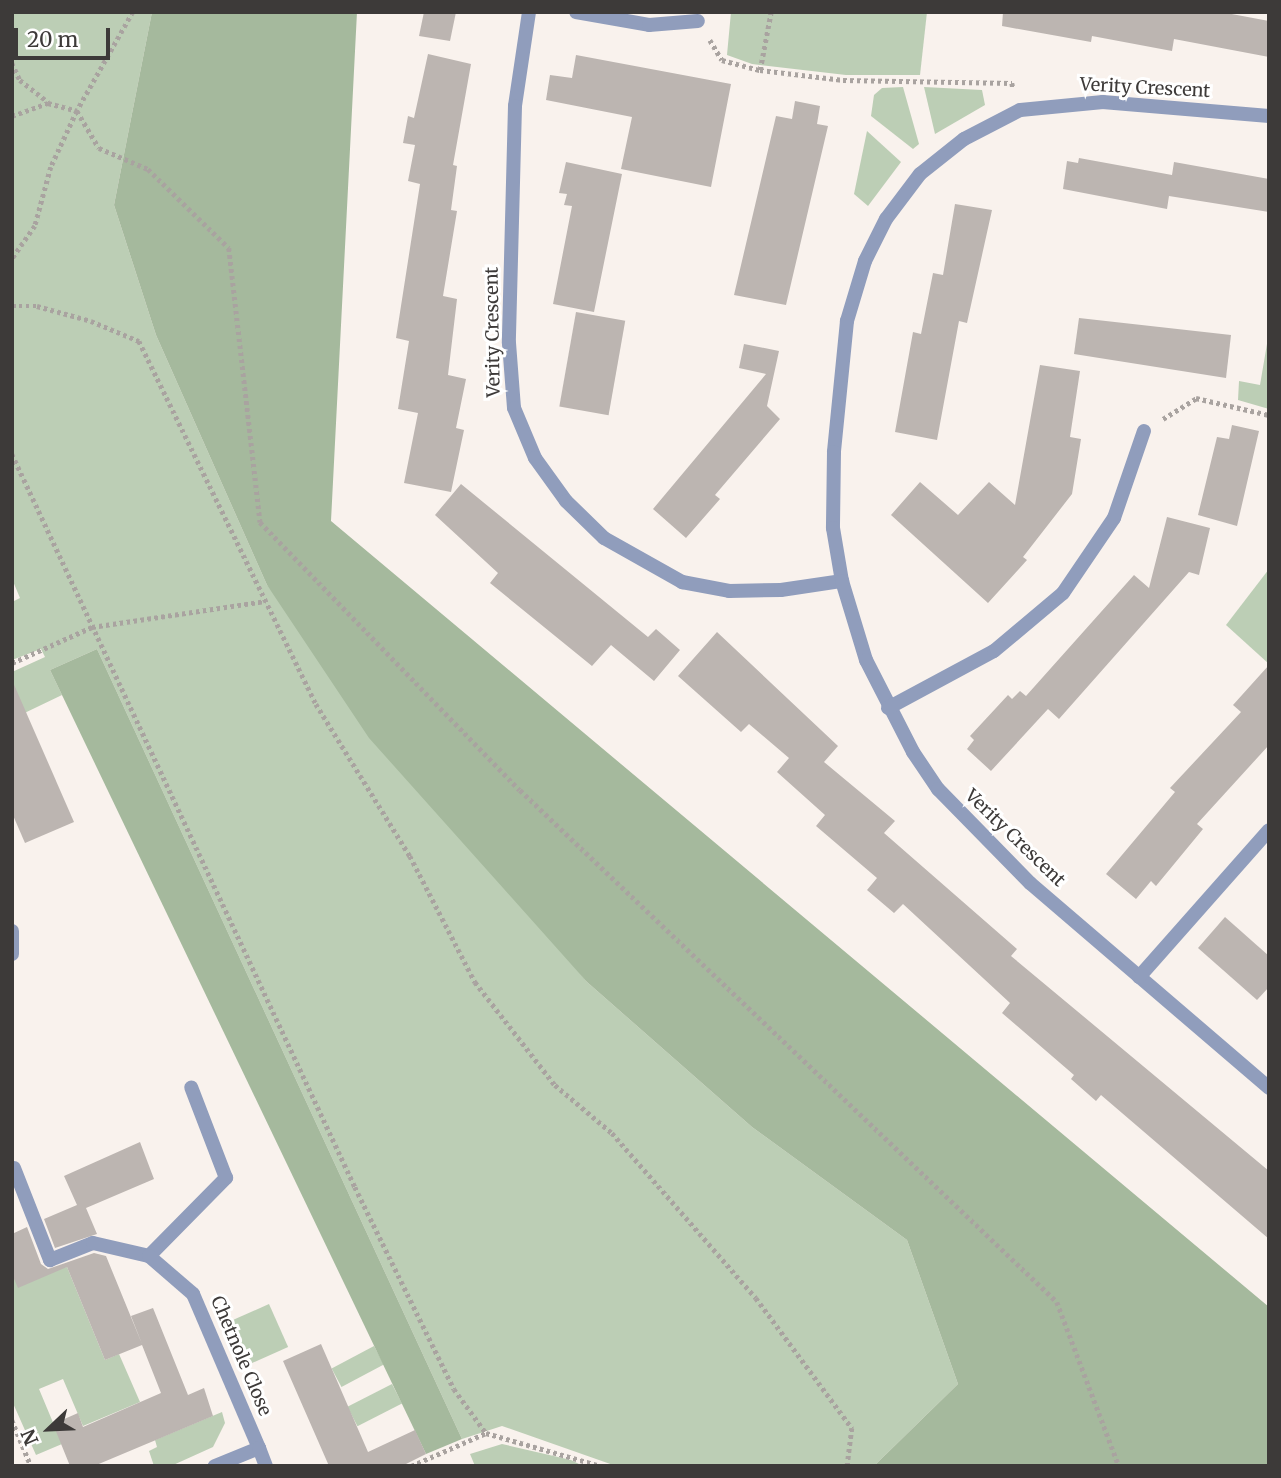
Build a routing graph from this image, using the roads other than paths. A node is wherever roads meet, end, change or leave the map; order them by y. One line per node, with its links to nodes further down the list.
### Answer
1 (529, 12): 6 (street, Verity Crescent)
2 (576, 12): 3 (street)
3 (698, 21)
4 (1269, 116): 6 (street, Verity Crescent)
5 (1144, 431): 7 (street)
6 (842, 581): 7 (street, Verity Crescent)
7 (888, 708): 11 (street, Verity Crescent)
8 (1269, 830): 11 (street)
9 (12, 931): 10 (street)
10 (12, 954)
11 (1139, 977): 13 (street, Verity Crescent)
12 (191, 1087): 15 (street)
13 (1269, 1088)
14 (14, 1168): 15 (street)
15 (149, 1256): 16 (street, Chetnole Close)
16 (259, 1448): 17 (street); 18 (street, Chetnole Close)
17 (215, 1466)
18 (266, 1466)

